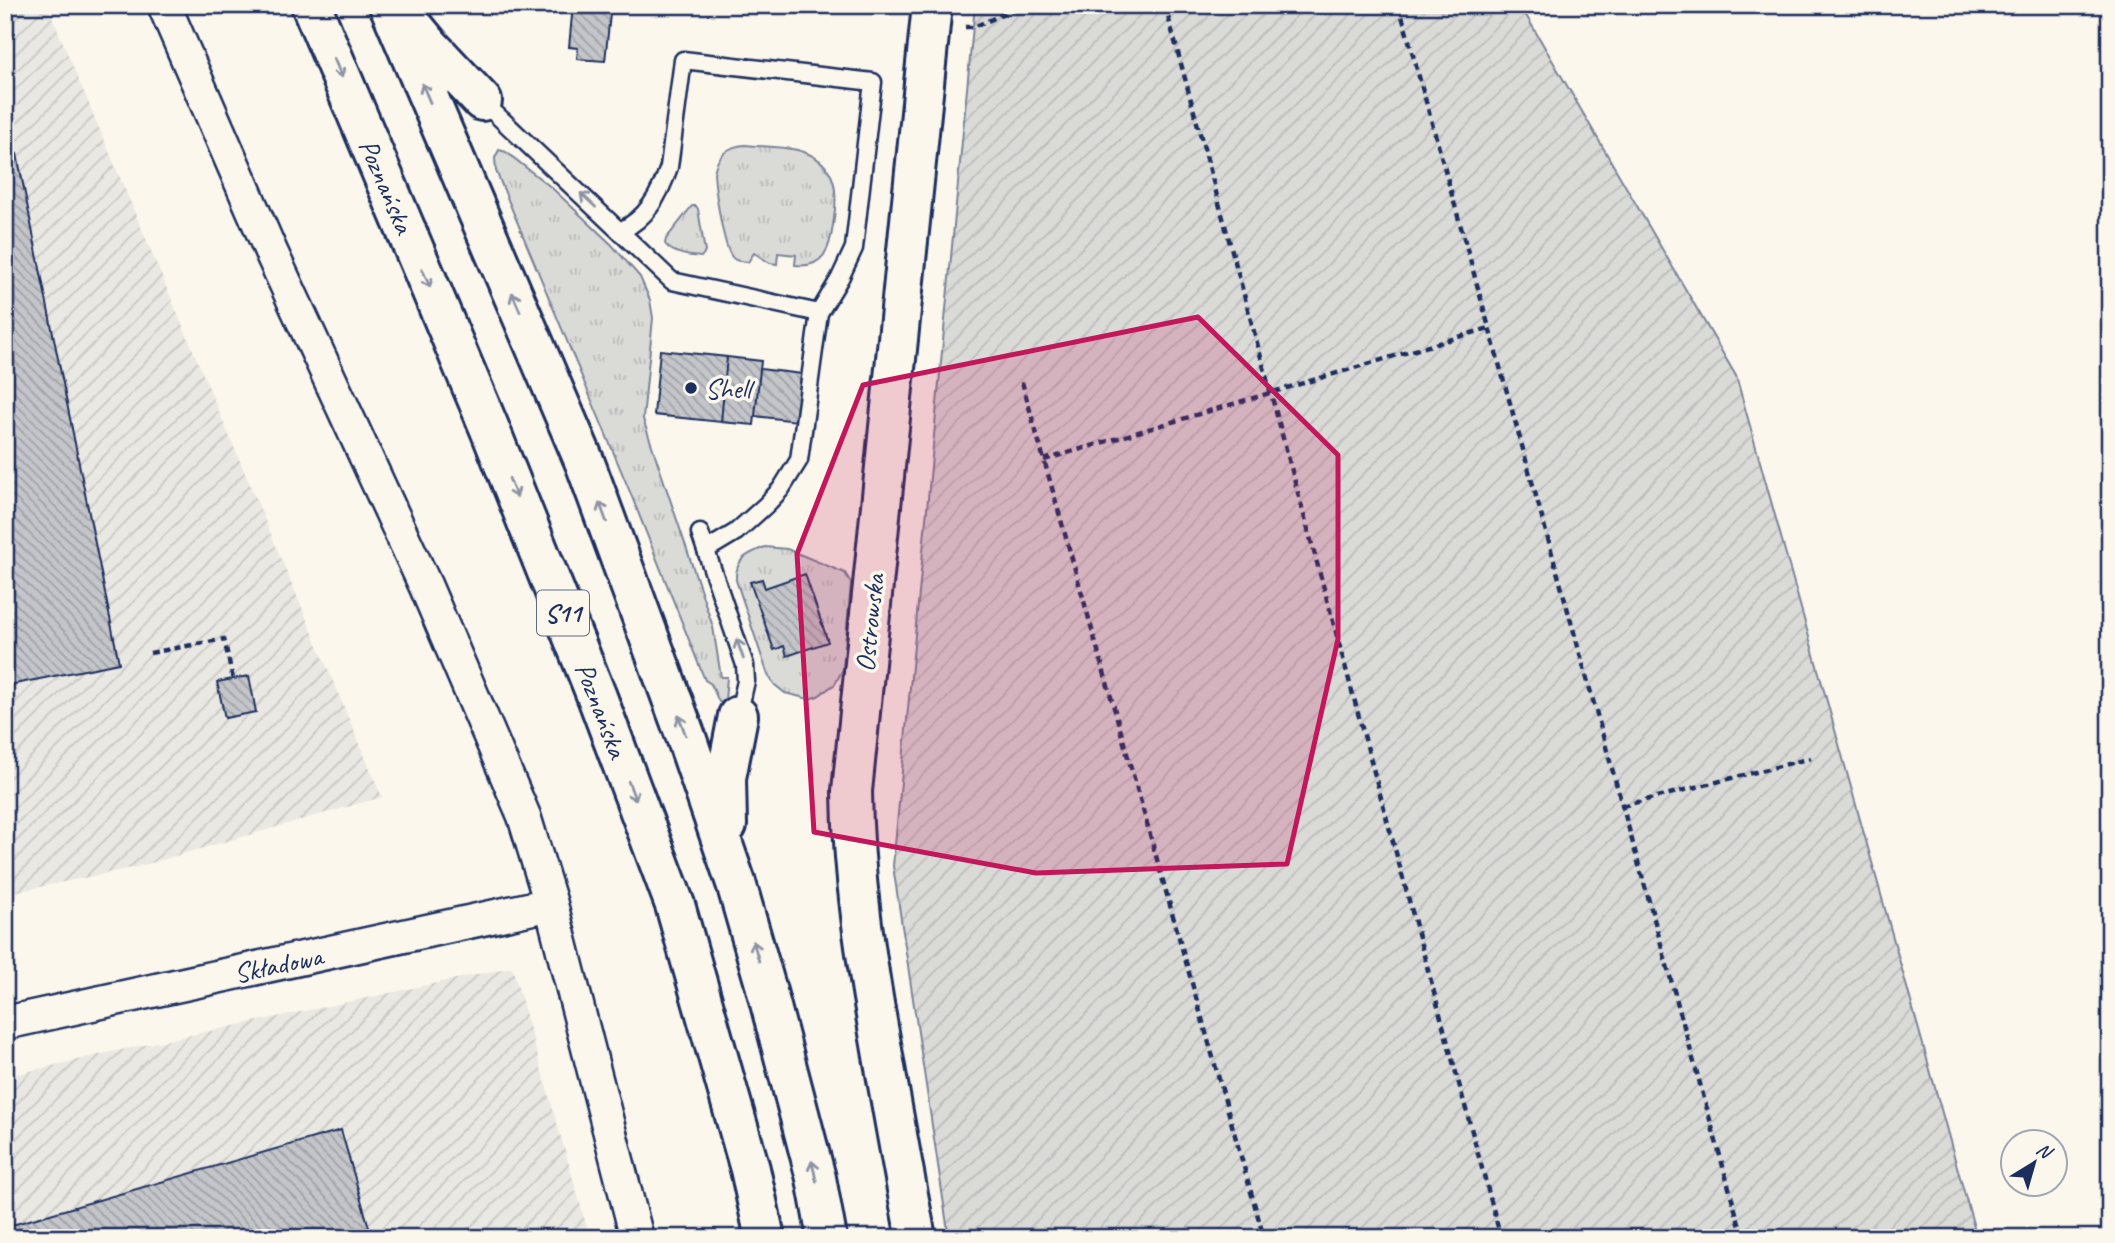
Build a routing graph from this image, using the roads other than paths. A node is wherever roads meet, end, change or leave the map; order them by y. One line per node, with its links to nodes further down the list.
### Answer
1 (164, 5): 13 (street)
2 (311, 5): 16 (main road, Poznańska / S11, one-way to 16)
3 (389, 5): 12 (main road, S11, one-way to 3)
4 (398, 5): 6 (main road)
5 (932, 14): 18 (main road, Ostrowska)
6 (482, 101): 7 (lane, one-way to 6)
7 (620, 231): 8 (lane); 8 (lane)
8 (819, 313): 10 (lane)
9 (701, 533): 10 (lane)
10 (706, 550): 11 (lane, one-way to 10)
11 (738, 716): 12 (main road)
12 (736, 883): 17 (main road, S11, one-way to 12)
13 (551, 904): 14 (street, Składowa); 15 (street)
14 (5, 1023)
15 (637, 1238)
16 (765, 1238)
17 (827, 1238)
18 (916, 1238)

